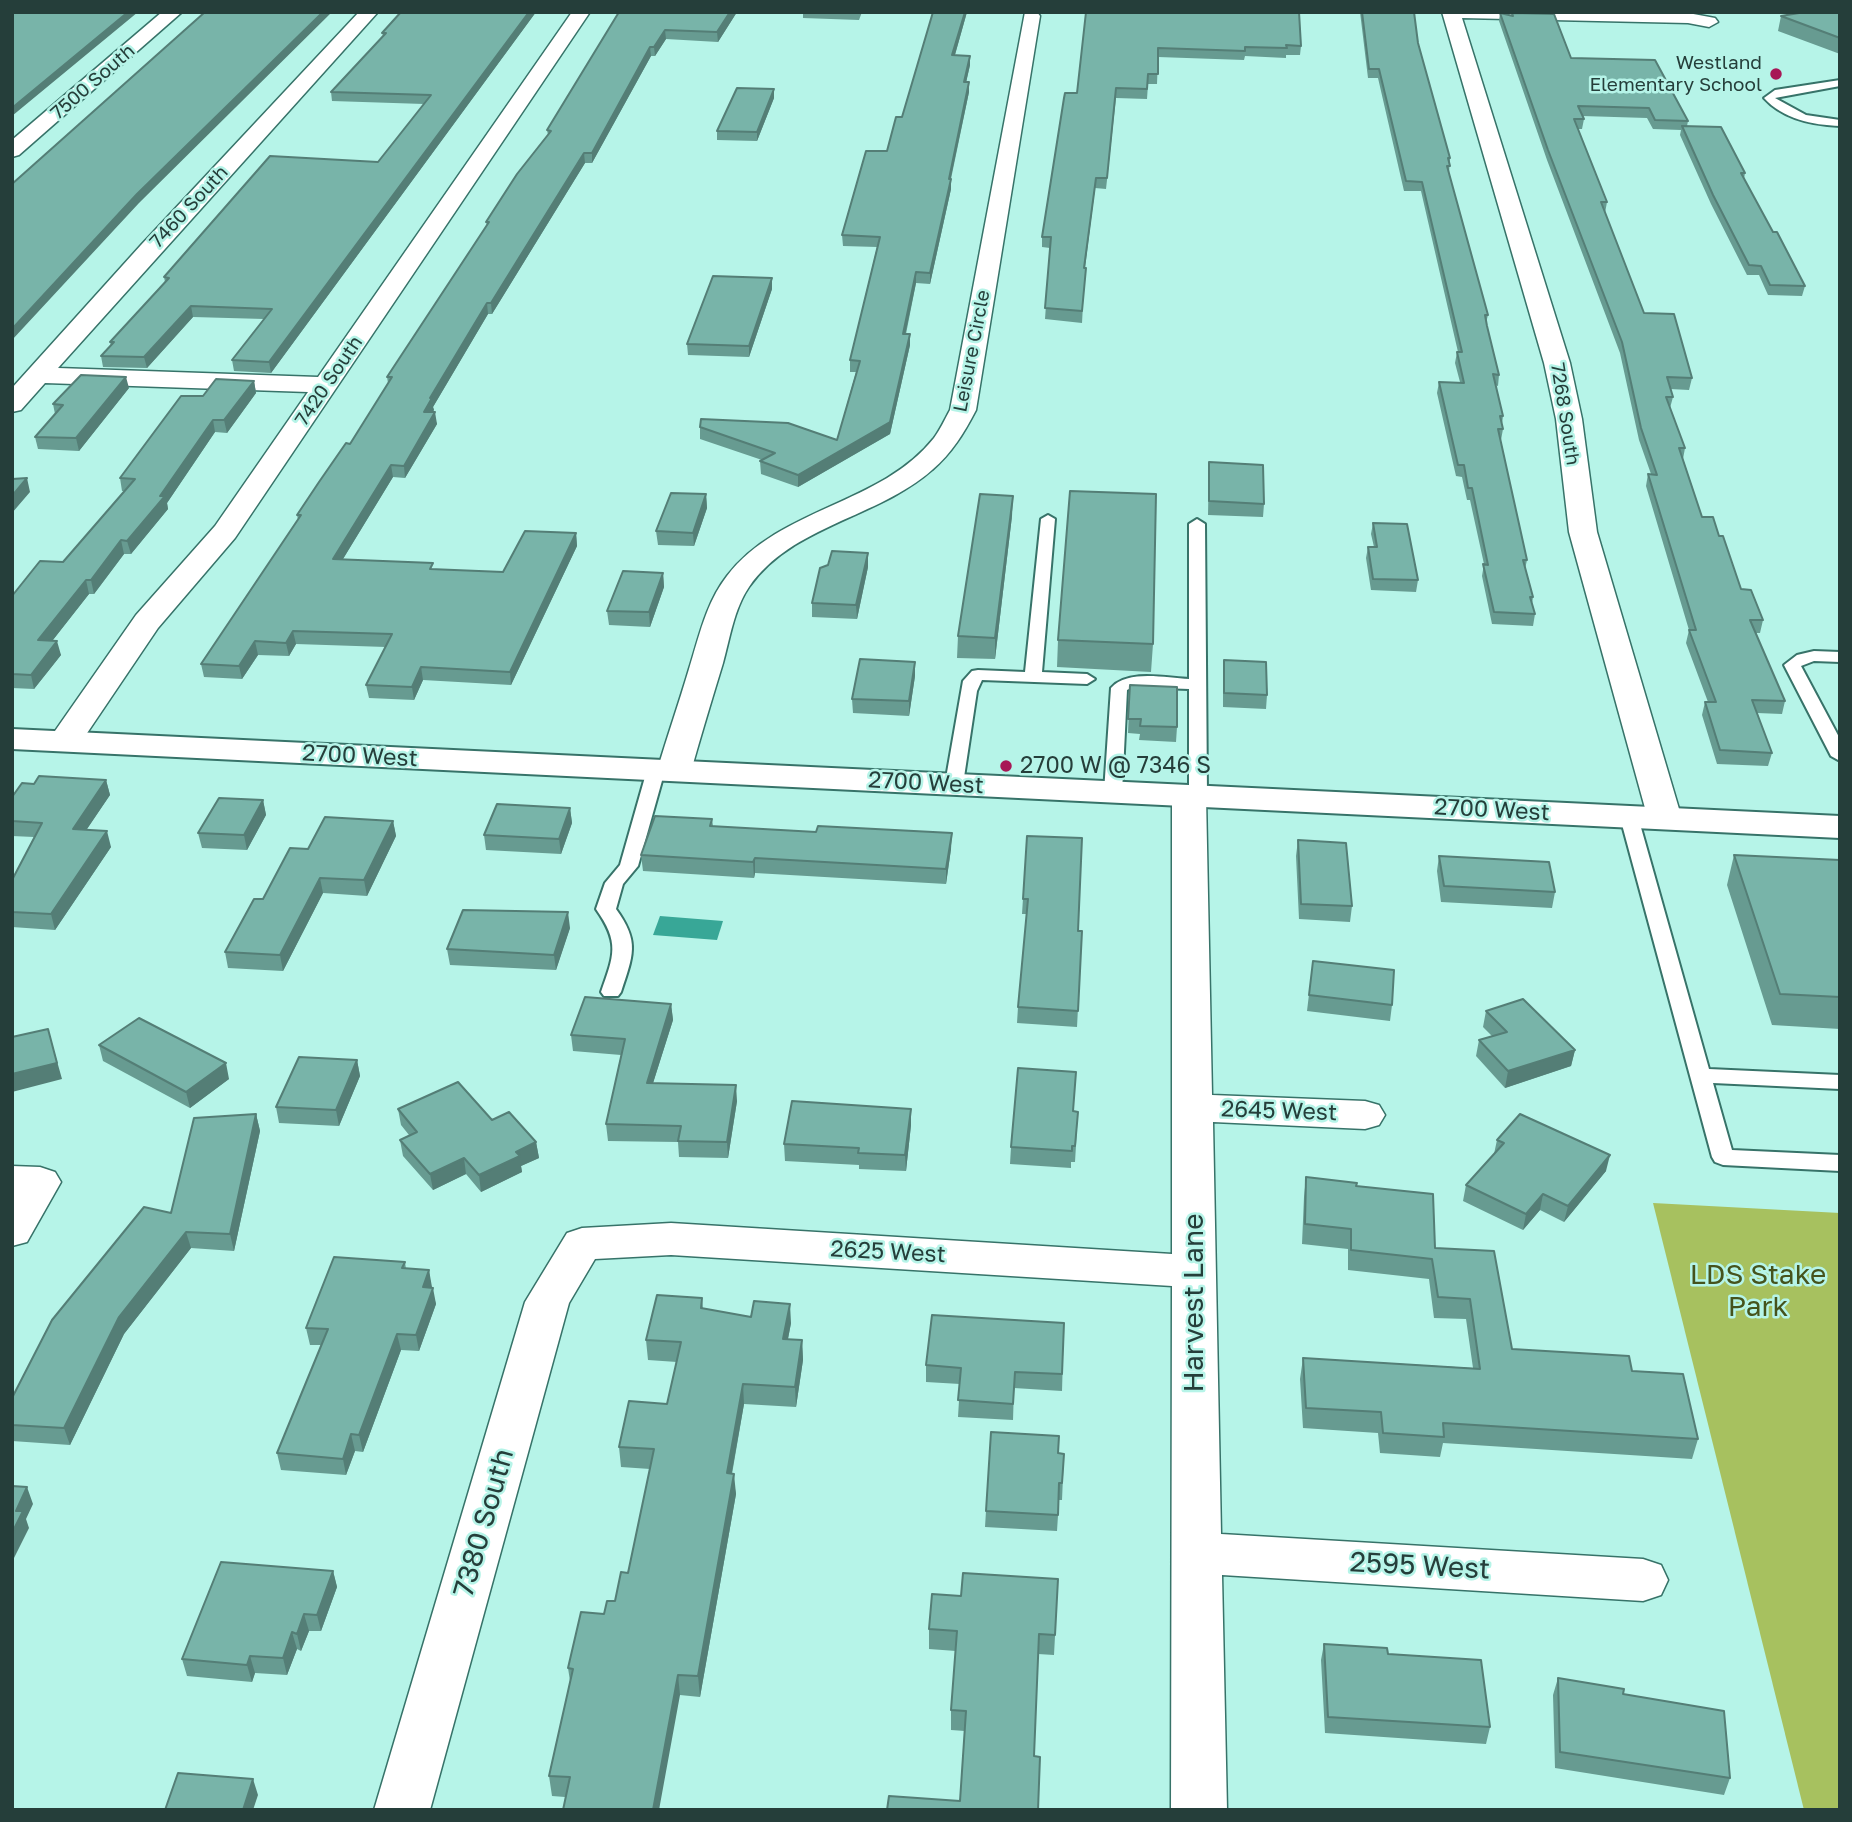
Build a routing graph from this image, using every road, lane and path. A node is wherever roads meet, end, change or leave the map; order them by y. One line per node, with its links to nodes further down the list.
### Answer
1 (173, 12): 9 (street, 7500 South)
2 (369, 12): 10 (street, 7460 South)
3 (581, 12): 11 (street, 7420 South)
4 (1451, 12): 6 (street); 27 (street, 7268 South)
5 (1031, 16): 22 (street, Leisure Circle)
6 (1709, 22)
7 (1840, 83): 8 (lane)
8 (1840, 123)
9 (12, 151)
10 (38, 375): 11 (street); 12 (street, 7460 South)
11 (326, 385): 20 (street, 7420 South)
12 (12, 404)
13 (1048, 519): 16 (lane)
14 (1197, 524): 18 (lane)
15 (1840, 657): 21 (lane)
16 (1033, 677): 17 (lane); 23 (lane)
17 (1087, 679)
18 (1197, 684): 24 (lane); 25 (lane)
19 (12, 739): 20 (main road, 2700 West)
20 (65, 741): 22 (main road, 2700 West)
21 (1840, 756)
22 (665, 770): 23 (main road, 2700 West); 29 (lane)
23 (954, 784): 24 (main road, 2700 West)
24 (1113, 792): 25 (main road, 2700 West)
25 (1193, 796): 26 (main road, 2700 West); 32 (street, Harvest Lane)
26 (1629, 817): 27 (main road, 2700 West); 30 (lane)
27 (1665, 819): 28 (main road, 2700 West)
28 (1840, 827)
29 (611, 992)
30 (1700, 1076): 31 (lane); 34 (lane)
31 (1840, 1082)
32 (1192, 1108): 33 (street, 2645 West); 38 (street, Harvest Lane)
33 (1365, 1115)
34 (1840, 1163)
35 (26, 1182): 36 (street)
36 (12, 1231)
37 (582, 1244): 38 (street, 2625 West); 41 (street, 7380 South)
38 (1194, 1271): 39 (street, Harvest Lane)
39 (1196, 1553): 40 (street, 2595 West); 42 (street, Harvest Lane)
40 (1643, 1580)
41 (402, 1810)
42 (1199, 1810)

